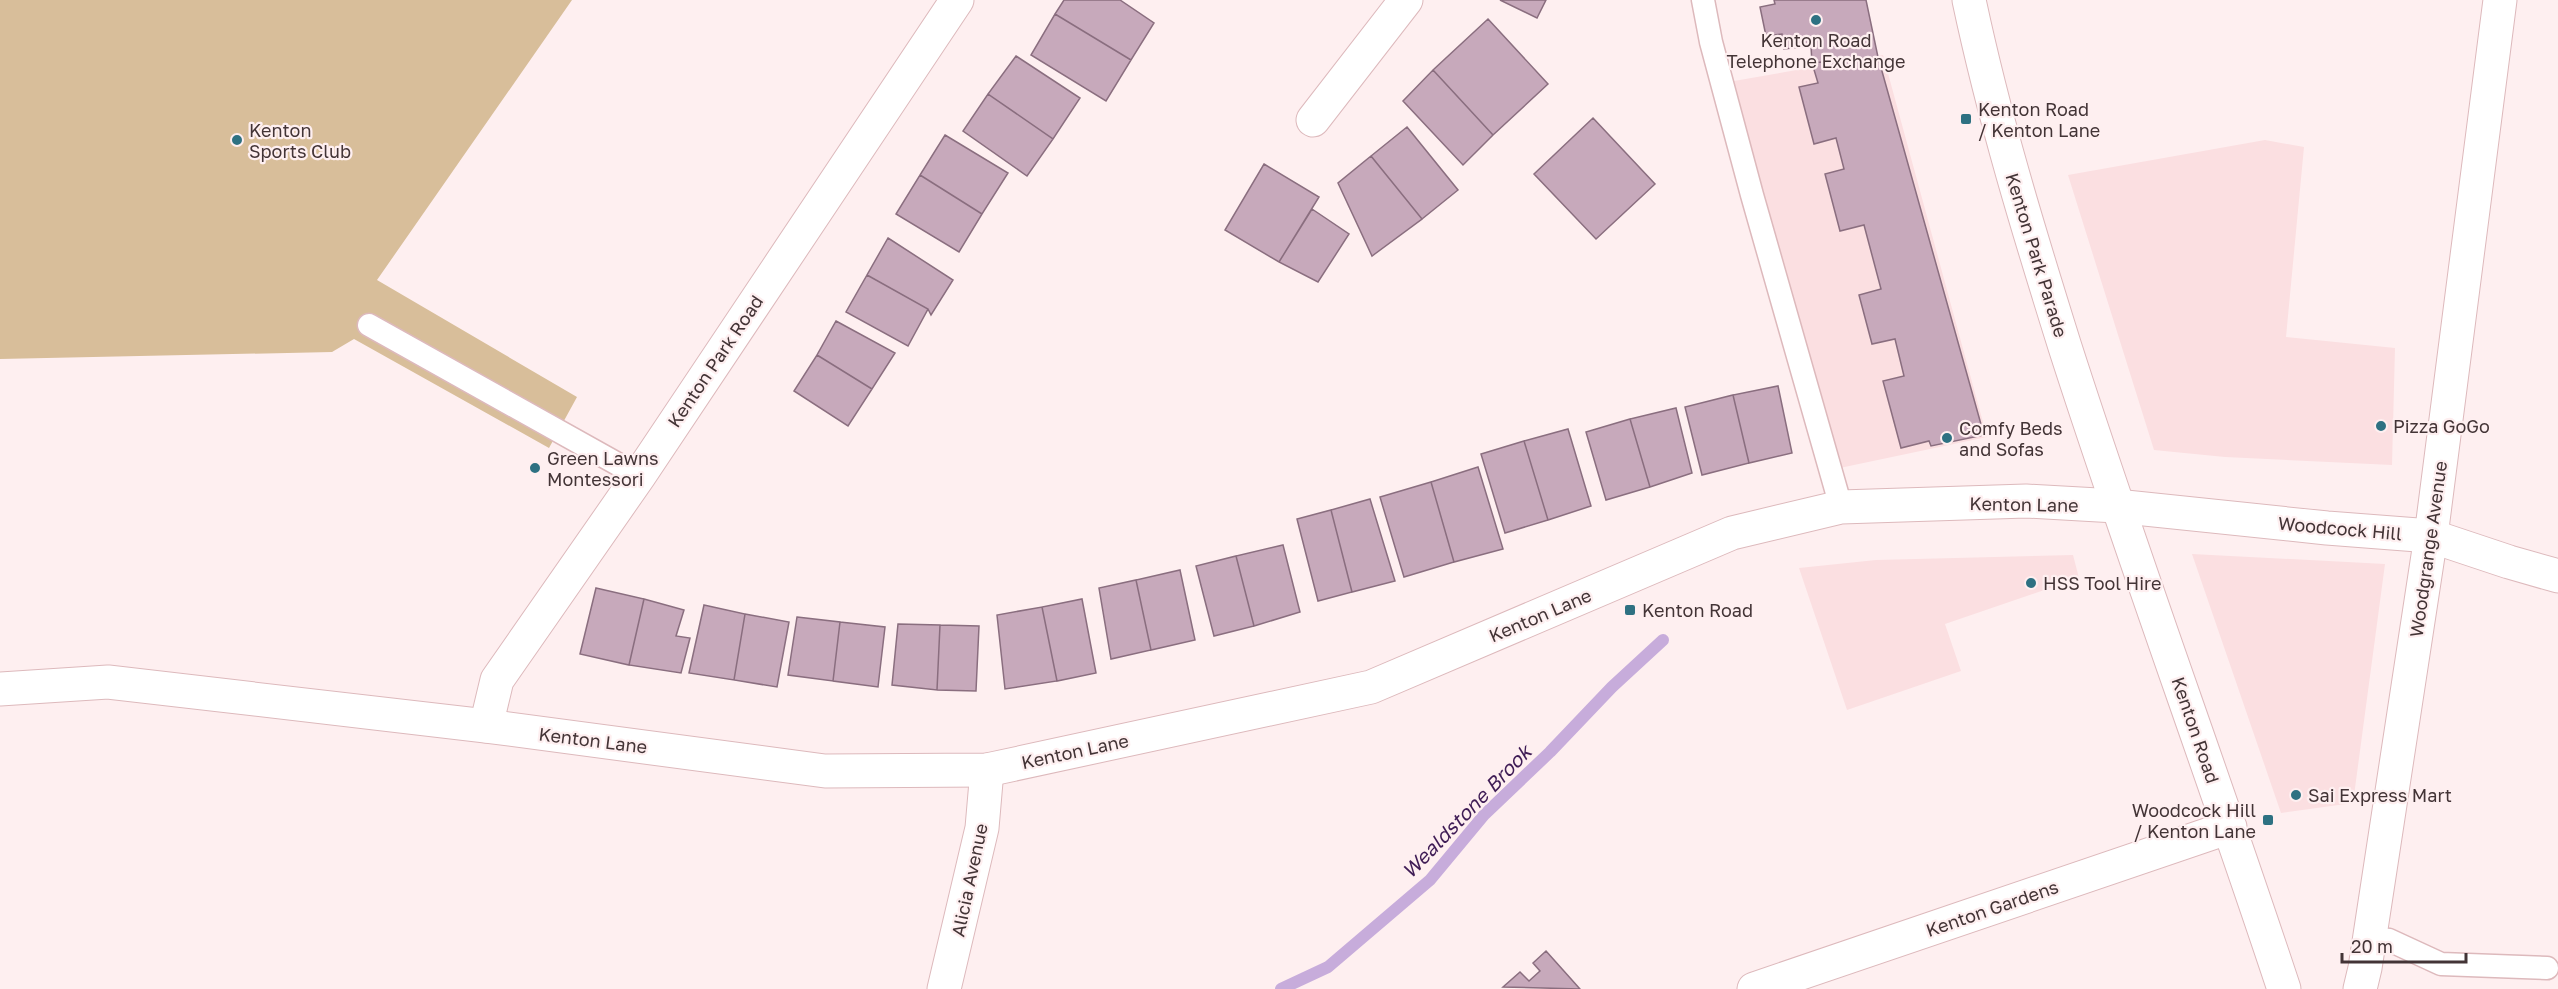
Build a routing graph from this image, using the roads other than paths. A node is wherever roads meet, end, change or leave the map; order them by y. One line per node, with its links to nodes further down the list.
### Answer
1 (957, 0): 8 (street, Kenton Park Road)
2 (1406, 0): 6 (street)
3 (1703, 0): 10 (lane)
4 (1969, 0): 9 (street, Kenton Park Parade)
5 (2500, 0): 11 (street, Woodgrange Avenue)
6 (1313, 120)
7 (369, 325): 8 (lane)
8 (639, 476): 14 (street, Kenton Park Road)
9 (2116, 506): 10 (street, Kenton Lane); 11 (street, Woodcock Hill); 16 (street, Kenton Road)
10 (1841, 507): 15 (street, Kenton Lane)
11 (2431, 536): 12 (street, Woodcock Hill); 17 (street, Woodgrange Avenue)
12 (2558, 576)
13 (0, 689): 14 (street, Kenton Lane)
14 (486, 726): 15 (street, Kenton Lane)
15 (987, 770): 19 (street, Alicia Avenue)
16 (2230, 827): 20 (street, Kenton Gardens); 21 (street, Kenton Road)
17 (2369, 938): 18 (lane); 22 (street, Woodgrange Avenue)
18 (2547, 968)
19 (945, 989)
20 (1754, 989)
21 (2284, 989)
22 (2360, 989)

